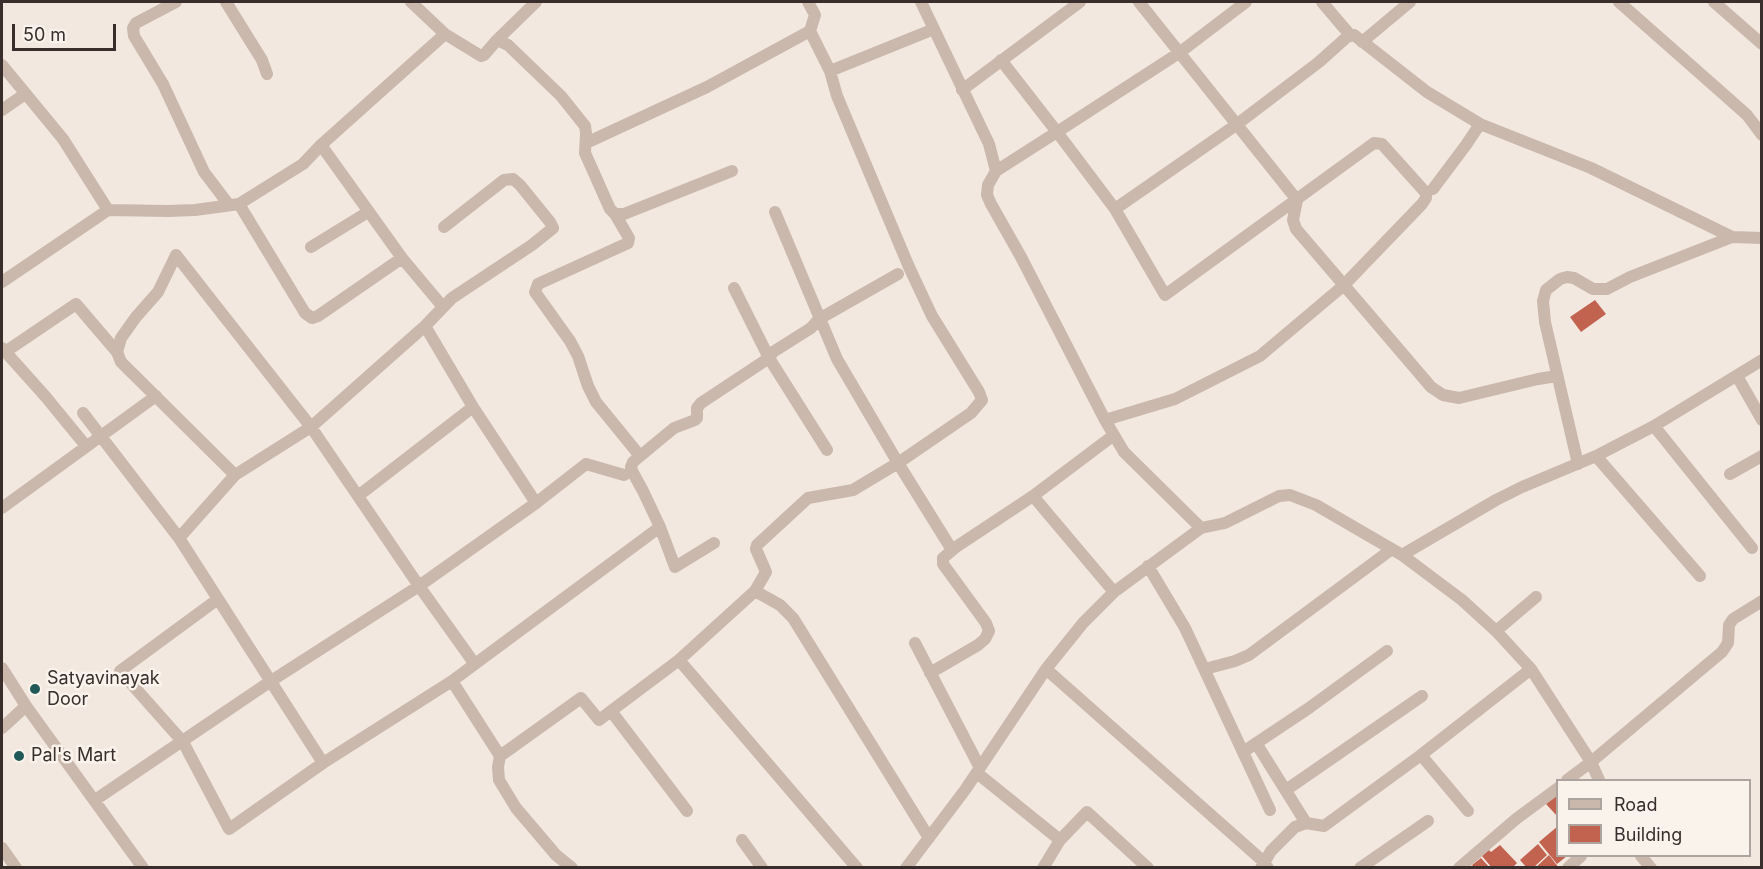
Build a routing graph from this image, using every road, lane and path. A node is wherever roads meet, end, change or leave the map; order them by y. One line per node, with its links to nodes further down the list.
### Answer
1 (176, 2): 39 (street)
2 (226, 2): 25 (street)
3 (411, 2): 16 (street)
4 (536, 2): 18 (street)
5 (808, 2): 15 (street)
6 (922, 2): 14 (street)
7 (1080, 2): 22 (street)
8 (1138, 2): 21 (street)
9 (1246, 2): 21 (street)
10 (1322, 2): 17 (street)
11 (1410, 2): 19 (street)
12 (1619, 2): 32 (street)
13 (1714, 2): 20 (street)
14 (934, 29): 24 (street); 26 (street)
15 (810, 31): 24 (street); 33 (street)
16 (445, 34): 18 (street); 34 (street)
17 (1350, 35): 19 (street); 30 (street)
18 (497, 40): 33 (street)
19 (1362, 42): 29 (street)
20 (1761, 44)
21 (1179, 53): 30 (street); 31 (street)
22 (1001, 60): 26 (street); 31 (street)
23 (2, 65): 27 (street)
24 (830, 71): 77 (street)
25 (267, 74)
26 (962, 90): 36 (street)
27 (25, 94): 28 (street); 41 (street)
28 (2, 110)
29 (1480, 124): 37 (street); 46 (street)
30 (1236, 125): 38 (street); 40 (street)
31 (1057, 132): 36 (street); 40 (street)
32 (1761, 135)
33 (586, 143): 44 (street)
34 (321, 145): 39 (street); 42 (street)
35 (732, 171): 44 (street)
36 (996, 171): 66 (street)
37 (1433, 189)
38 (1297, 200): 40 (street); 52 (street); 52 (street)
39 (234, 205): 41 (street); 49 (street)
40 (1115, 209)
41 (108, 210): 51 (street)
42 (368, 212): 48 (street); 49 (street)
43 (774, 212): 55 (street)
44 (615, 214): 74 (street)
45 (444, 227): 54 (street)
46 (1732, 237): 47 (street); 61 (street)
47 (1761, 238)
48 (311, 247)
49 (402, 258): 54 (street)
50 (898, 274): 55 (street)
51 (2, 282)
52 (1343, 286): 61 (street); 66 (street)
53 (734, 288): 59 (street)
54 (443, 307): 56 (street)
55 (819, 319): 59 (street); 77 (street)
56 (425, 326): 64 (street); 69 (street)
57 (3, 350): 58 (street); 72 (street)
58 (117, 352): 63 (street); 69 (street)
59 (769, 358): 73 (street); 74 (street)
60 (1761, 360): 62 (street)
61 (1557, 376): 78 (street)
62 (1737, 376): 67 (street); 68 (street)
63 (156, 396): 71 (street); 80 (street)
64 (473, 407): 82 (street); 84 (street)
65 (83, 413): 71 (street)
66 (1105, 420): 70 (street)
67 (1761, 420)
68 (1654, 426): 75 (street); 90 (street)
69 (311, 427): 80 (street); 82 (street)
70 (1114, 435): 83 (street); 87 (street)
71 (100, 436): 72 (street); 88 (street)
72 (86, 446): 85 (street)
73 (827, 450)
74 (640, 456): 86 (street)
75 (1596, 456): 78 (street); 94 (street)
76 (1761, 456): 79 (street)
77 (898, 463): 91 (street); 96 (street)
78 (1578, 464): 92 (street)
79 (1730, 474)
80 (235, 475): 88 (street)
81 (624, 475): 84 (street)
82 (358, 496): 95 (street)
83 (1033, 496): 91 (street); 97 (street)
84 (536, 503): 95 (street)
85 (2, 508)
86 (660, 527): 89 (street); 105 (street)
87 (1201, 528): 92 (street); 93 (street)
88 (179, 538): 99 (street)
89 (714, 543)
90 (1752, 548)
91 (952, 550): 110 (street)
92 (1397, 552): 101 (street); 108 (street)
93 (1148, 566): 97 (street); 108 (street)
94 (1700, 576)
95 (419, 586): 105 (street); 111 (street)
96 (755, 591): 104 (street); 135 (street)
97 (1114, 592): 107 (street)
98 (1536, 597): 101 (street)
99 (218, 599): 111 (street); 117 (street)
100 (1761, 601): 122 (street)
101 (1496, 631): 109 (street)
102 (915, 643): 110 (street)
103 (1386, 651): 118 (street)
104 (679, 660): 115 (street); 144 (street)
105 (474, 663): 112 (street)
106 (2, 668): 114 (street)
107 (1046, 669): 124 (street); 139 (street)
108 (1205, 669): 119 (street)
109 (1531, 669): 120 (street); 122 (street)
110 (930, 673): 124 (street)
111 (271, 681): 117 (street); 123 (street)
112 (452, 681): 121 (street); 123 (street)
113 (1422, 696): 128 (street)
114 (26, 706): 116 (street); 129 (street)
115 (610, 711): 121 (street); 132 (street)
116 (2, 728)
117 (183, 742): 123 (street); 129 (street)
118 (1256, 743): 119 (street); 128 (street)
119 (1243, 752): 130 (street)
120 (1421, 755): 131 (street); 134 (street)
121 (500, 756): 142 (street)
122 (1591, 762): 125 (street); 126 (street)
123 (322, 763)
124 (978, 771): 135 (street); 137 (street)
125 (1568, 779)
126 (1599, 779)
127 (1556, 789): 149 (street)
128 (1286, 790): 134 (street)
129 (95, 800): 141 (street)
130 (1270, 810)
131 (1468, 811)
132 (687, 812)
133 (1428, 821): 148 (street)
134 (1306, 823): 139 (street)
135 (929, 838): 145 (street)
136 (742, 840): 143 (street)
137 (1060, 840): 146 (street); 147 (street)
138 (2, 848): 140 (street)
139 (1265, 866)
140 (16, 867)
141 (143, 867)
142 (572, 867)
143 (762, 867)
144 (857, 867)
145 (906, 867)
146 (1043, 867)
147 (1148, 867)
148 (1360, 867)
149 (1459, 867)

